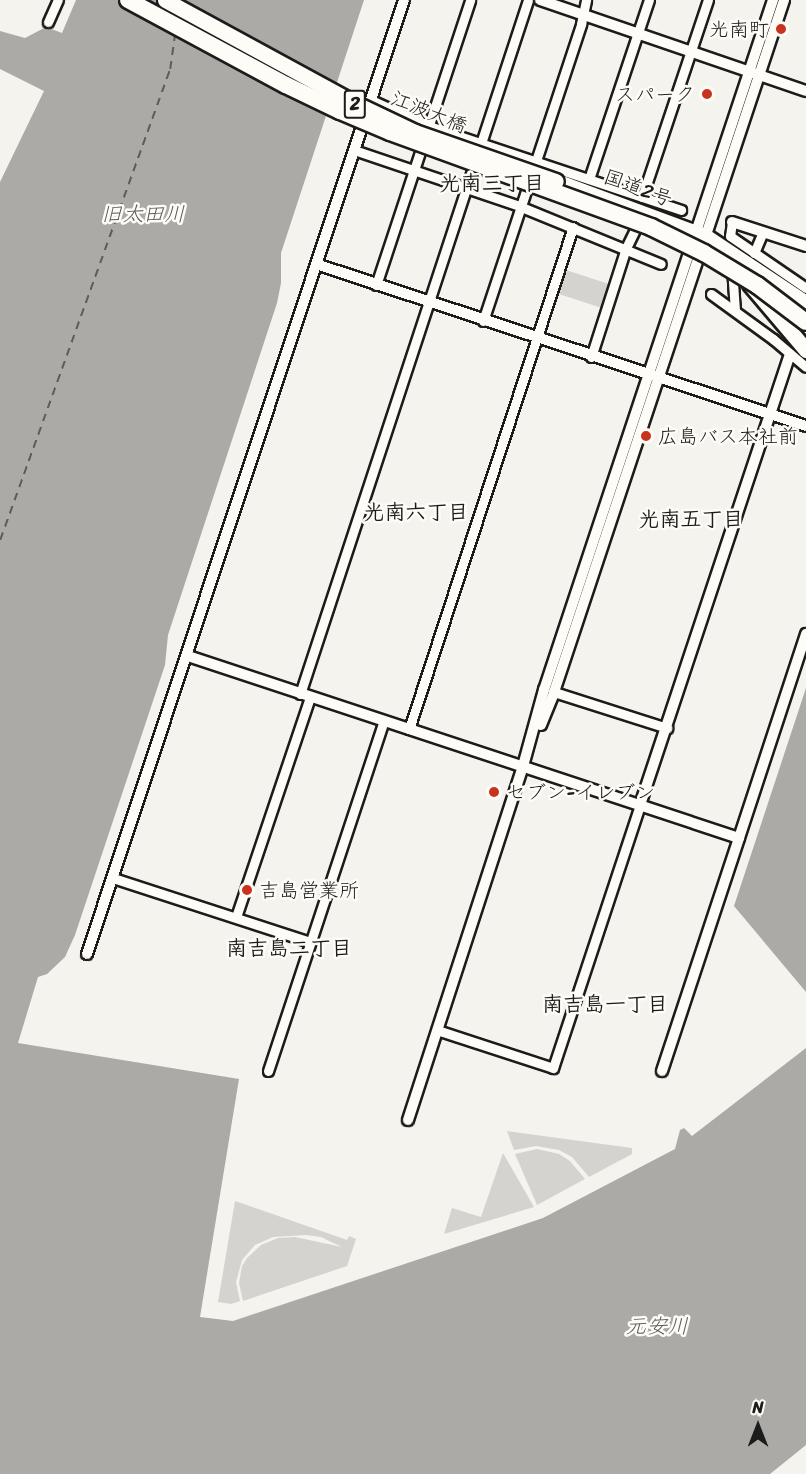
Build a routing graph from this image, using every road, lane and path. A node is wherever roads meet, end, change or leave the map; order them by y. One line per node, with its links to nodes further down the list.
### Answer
1 (58, 0): 14 (street)
2 (128, 0): 48 (highway, bridge)
3 (165, 0): 26 (highway, 江波大橋 / 2, bridge)
4 (404, 0): 19 (street)
5 (470, 0): 20 (street)
6 (528, 0): 21 (street)
7 (540, 0): 13 (street)
8 (586, 0): 13 (street)
9 (650, 0): 15 (street)
10 (708, 0): 16 (street)
11 (773, 0): 17 (street)
12 (784, 0): 17 (street)
13 (582, 14): 15 (street); 23 (street)
14 (48, 21)
15 (638, 34): 16 (street); 25 (street)
16 (693, 52): 17 (street); 28 (street)
17 (755, 74): 18 (street); 35 (street)
18 (806, 91)
19 (371, 100): 20 (street); 22 (street)
20 (426, 125): 21 (street); 24 (street)
21 (481, 143): 23 (street); 27 (street)
22 (354, 150): 24 (street); 40 (street)
23 (535, 162): 25 (street); 29 (street)
24 (412, 169): 27 (street); 42 (street)
25 (589, 179): 28 (street)
26 (556, 181): 31 (highway, 国道2号 / 2)
27 (466, 189): 29 (street); 45 (street)
28 (642, 197): 30 (street); 31 (street)
29 (519, 206): 33 (street); 47 (street)
30 (681, 210)
31 (652, 215): 35 (highway, 国道2号 / 2); 37 (street)
32 (732, 222): 34 (street); 38 (street)
33 (573, 227): 37 (street); 49 (street)
34 (763, 232): 36 (street); 38 (street)
35 (700, 234): 39 (highway, 国道2号 / 2); 54 (street)
36 (806, 246)
37 (626, 248): 41 (street); 52 (street)
38 (750, 250): 39 (street); 44 (street)
39 (730, 257): 44 (highway, 国道2号 / 2); 46 (street); 50 (highway, 国道2号 / 2)
40 (316, 264): 42 (street); 58 (street)
41 (662, 264)
42 (375, 285): 45 (street)
43 (711, 294): 46 (street)
44 (806, 298)
45 (429, 302): 47 (street); 60 (street)
46 (735, 311): 51 (street)
47 (483, 321): 49 (street)
48 (806, 322)
49 (537, 338): 52 (street); 63 (street)
50 (806, 350)
51 (790, 354): 53 (street); 55 (street)
52 (591, 357): 54 (street)
53 (806, 367)
54 (653, 377): 55 (street); 59 (street); 64 (street)
55 (771, 415): 56 (street); 62 (street)
56 (806, 426)
57 (806, 634): 66 (street)
58 (188, 656): 60 (street); 67 (street)
59 (554, 692): 62 (street); 64 (street)
60 (305, 695): 61 (street); 68 (street)
61 (384, 721): 63 (street); 69 (street)
62 (667, 728): 65 (street)
63 (409, 729): 64 (street)
64 (523, 766): 65 (street); 71 (street)
65 (640, 805): 66 (street); 71 (street)
66 (739, 838): 73 (street)
67 (113, 878): 68 (street); 70 (street)
68 (236, 917): 69 (street)
69 (310, 942): 72 (street)
70 (87, 954)
71 (437, 1030): 74 (street)
72 (268, 1071)
73 (662, 1071)
74 (408, 1120)

